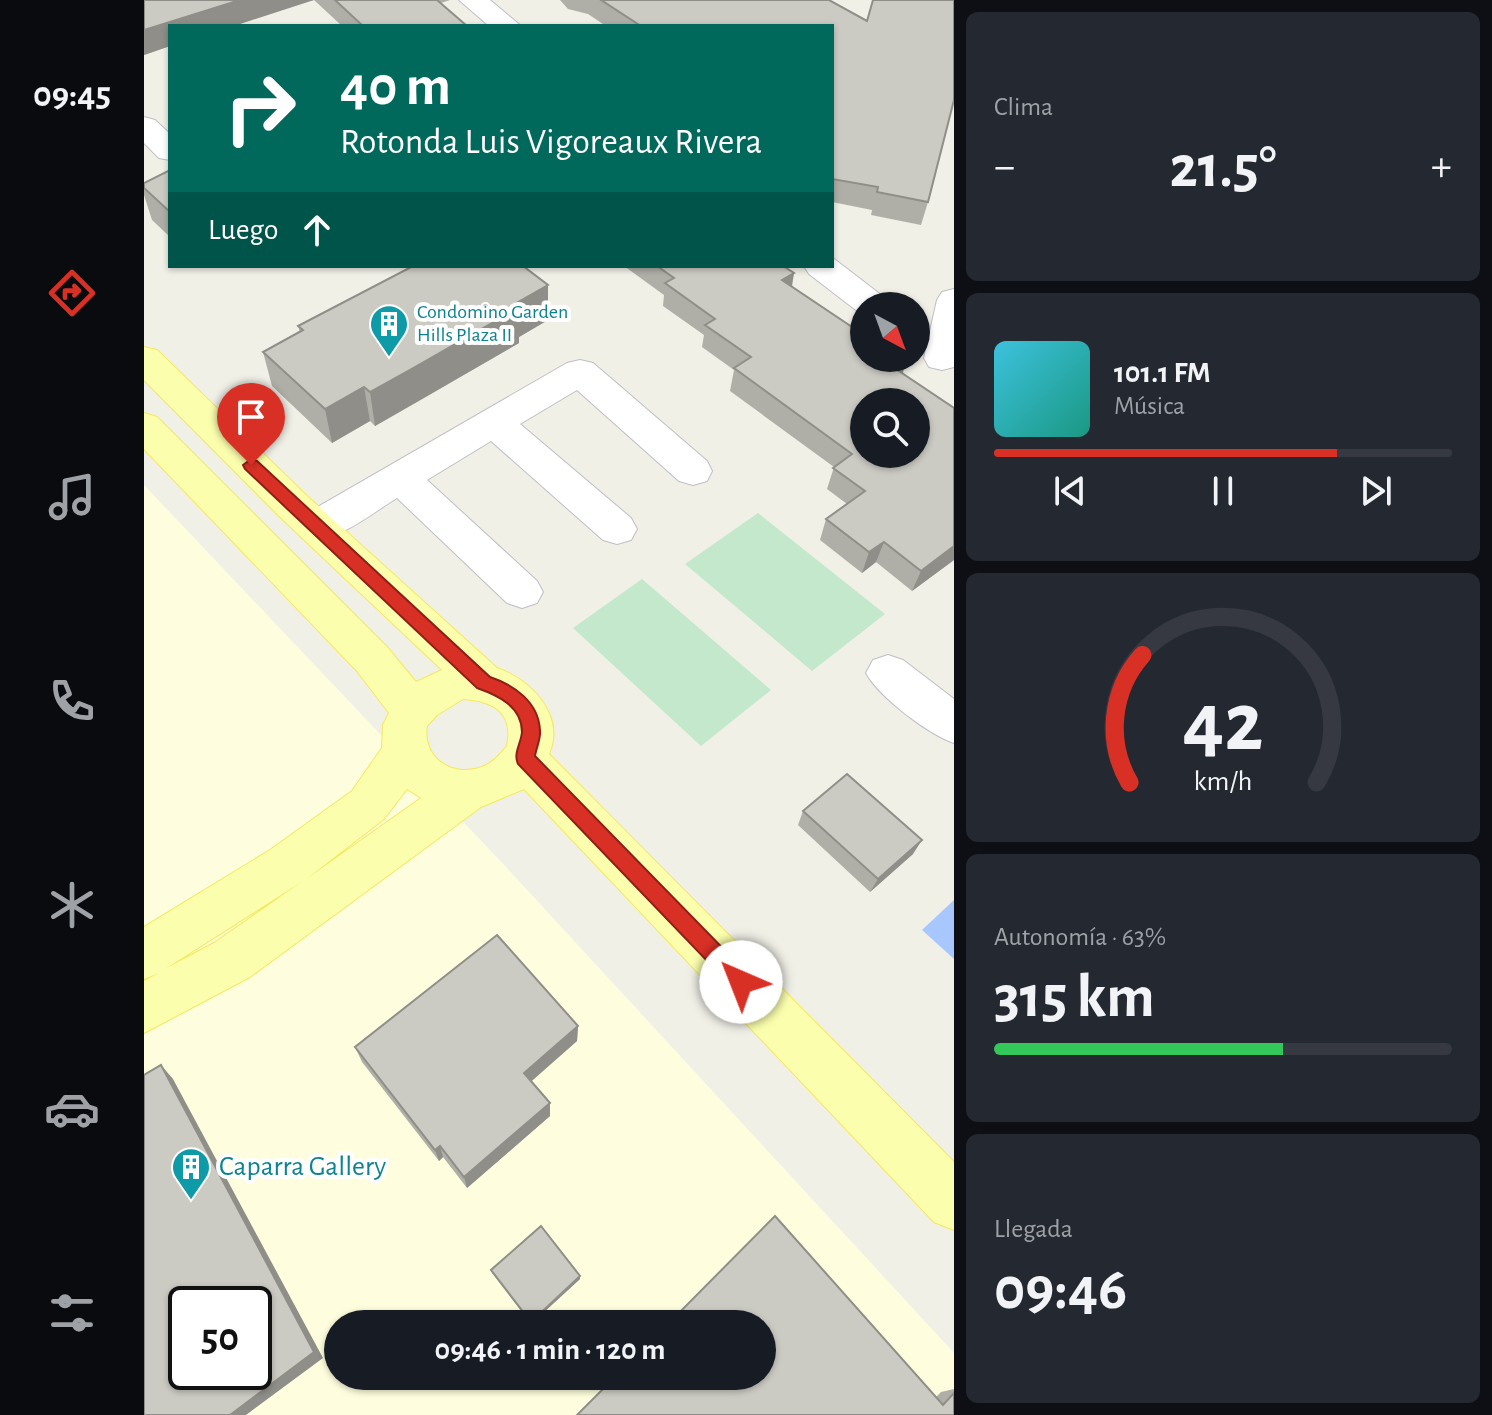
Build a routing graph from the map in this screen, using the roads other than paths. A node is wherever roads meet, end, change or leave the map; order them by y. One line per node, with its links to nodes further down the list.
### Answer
1 (473, 0): 2 (street)
2 (504, 24)
3 (144, 126): 4 (street)
4 (168, 149)
5 (168, 161): 6 (street)
6 (144, 171)
7 (824, 268): 8 (street)
8 (855, 292)
9 (954, 300): 10 (street)
10 (937, 355)
11 (144, 359): 16 (main road)
12 (494, 423): 14 (street); 15 (street); 17 (street)
13 (144, 426): 22 (main road)
14 (693, 471)
15 (400, 478): 16 (street); 18 (street)
16 (316, 527): 20 (main road)
17 (617, 529)
18 (522, 592)
19 (888, 673): 21 (street)
20 (483, 682): 22 (main road); 23 (main road)
21 (954, 724)
22 (409, 730): 24 (main road); 25 (main road)
23 (525, 759): 24 (main road); 27 (main road)
24 (469, 790): 26 (main road)
25 (144, 955)
26 (144, 1008)
27 (954, 1202)

